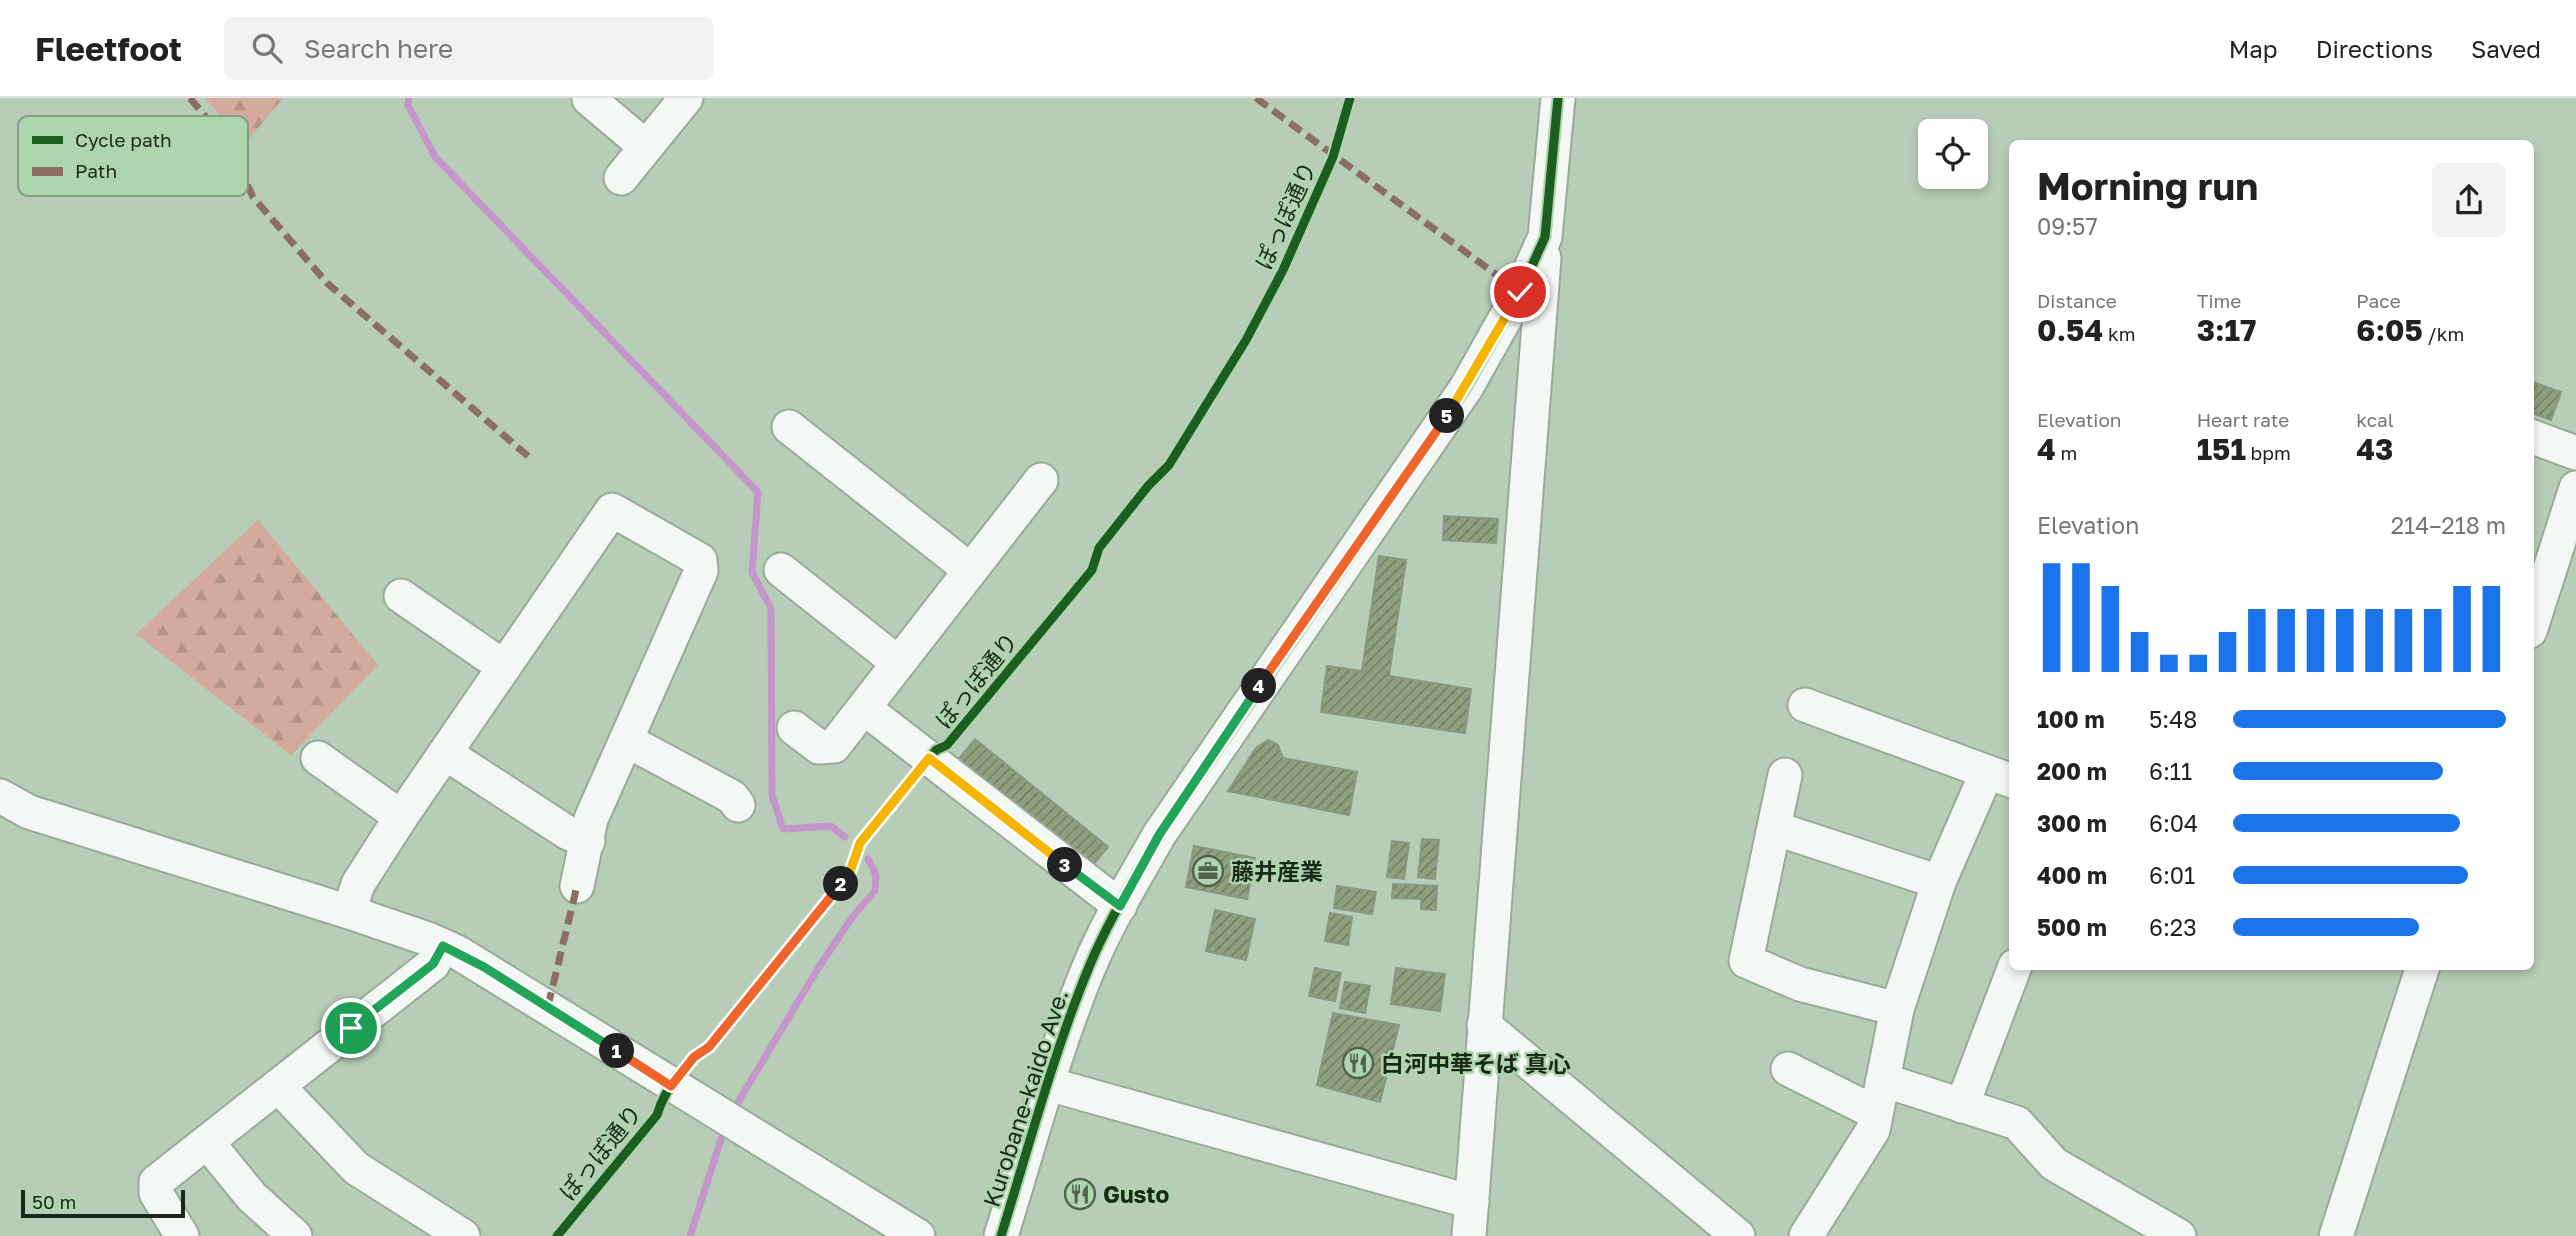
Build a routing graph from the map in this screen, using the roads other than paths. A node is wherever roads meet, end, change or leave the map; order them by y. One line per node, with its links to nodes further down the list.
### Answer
1 (686, 98): 4 (street)
2 (1558, 98): 6 (street, Kurobane-kaido Ave.)
3 (587, 102): 4 (street)
4 (646, 147): 5 (street)
5 (621, 178)
6 (1545, 237): 33 (street, Kurobane-kaido Ave.); 39 (street)
7 (789, 427): 13 (street)
8 (2534, 437): 9 (street)
9 (2576, 453)
10 (1041, 480): 13 (street)
11 (2576, 488): 15 (street)
12 (780, 570): 16 (street)
13 (970, 570): 16 (street)
14 (401, 596): 17 (street)
15 (2534, 619)
16 (897, 662): 19 (street)
17 (505, 667): 21 (street); 22 (street)
18 (1805, 705): 25 (street)
19 (864, 708): 20 (street); 33 (street)
20 (794, 728)
21 (626, 740): 27 (street); 30 (street)
22 (445, 753): 28 (street); 30 (street)
23 (318, 758): 28 (street)
24 (1785, 775): 29 (street)
25 (2000, 776): 31 (street)
26 (0, 796): 34 (street)
27 (738, 805)
28 (401, 817): 34 (street)
29 (1777, 829): 31 (street); 38 (street)
30 (588, 841): 32 (street)
31 (1939, 882): 38 (street)
32 (577, 886)
33 (1120, 906): 42 (street, Kurobane-kaido Ave.)
34 (349, 912): 35 (street)
35 (443, 946): 43 (street); 51 (street)
36 (2013, 970): 44 (street)
37 (2422, 970): 57 (street)
38 (1896, 1009): 41 (street)
39 (1483, 1025): 47 (street); 54 (street)
40 (1788, 1069): 45 (street)
41 (1883, 1080): 44 (street); 45 (street)
42 (1048, 1084): 47 (street); 52 (street, Kurobane-kaido Ave.)
43 (278, 1086): 46 (street); 50 (street)
44 (1962, 1106): 56 (street)
45 (1876, 1113): 55 (street)
46 (207, 1142): 48 (street); 49 (street)
47 (1472, 1202): 53 (street)
48 (182, 1236)
49 (295, 1236)
50 (463, 1236)
51 (918, 1236)
52 (1001, 1236)
53 (1469, 1236)
54 (1738, 1236)
55 (1806, 1236)
56 (2179, 1236)
57 (2336, 1236)

